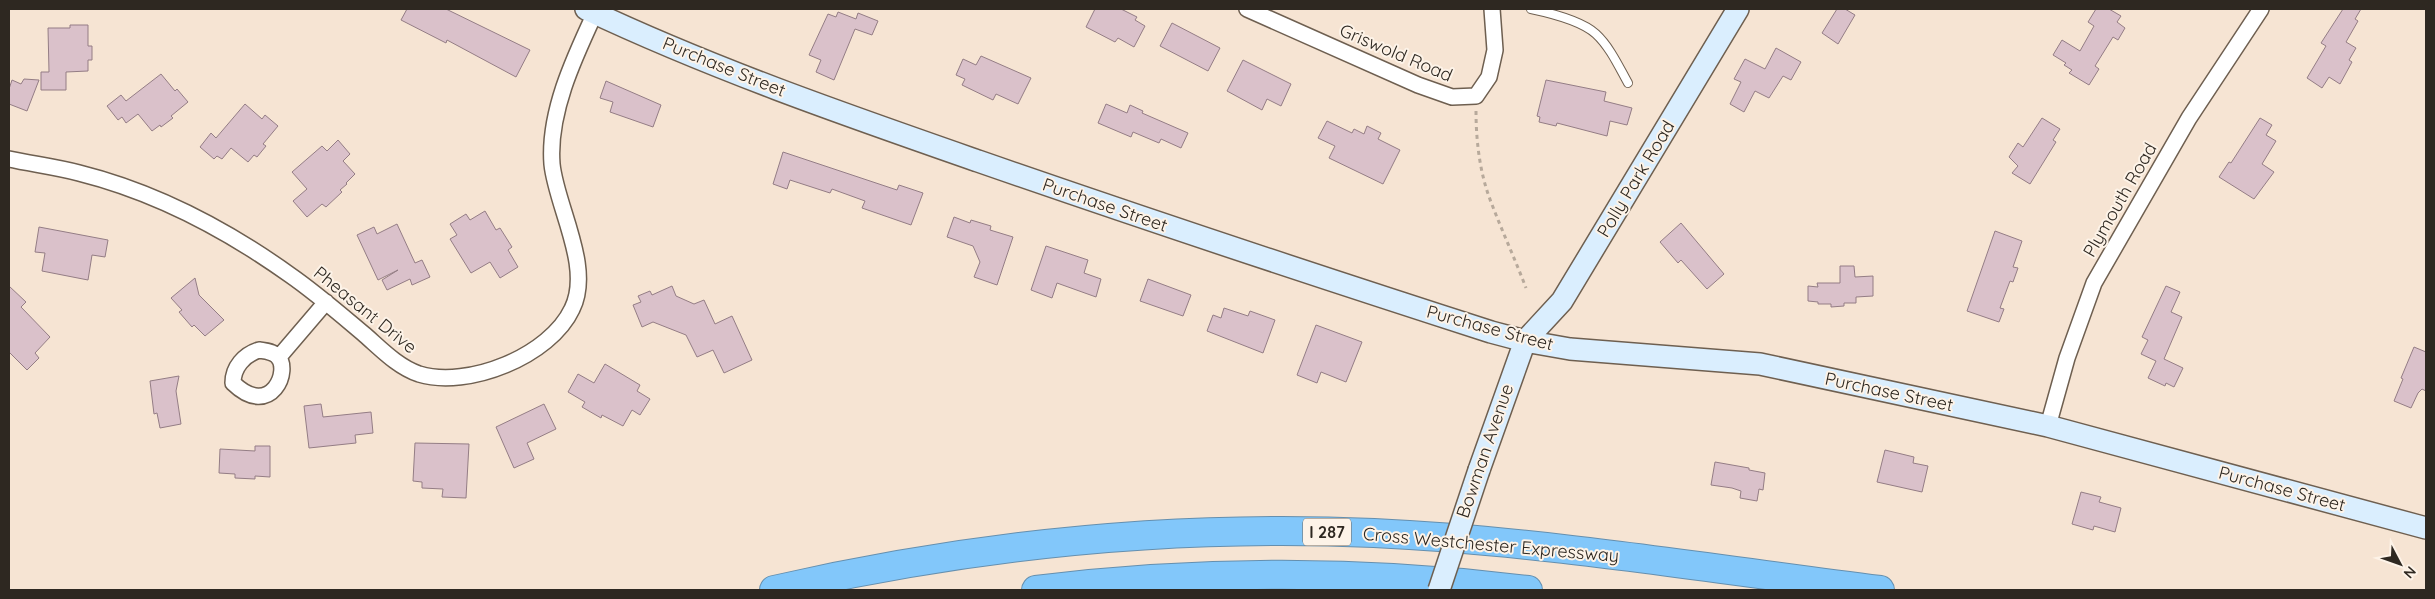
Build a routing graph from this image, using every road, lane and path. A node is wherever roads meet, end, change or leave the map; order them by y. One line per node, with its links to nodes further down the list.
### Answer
1 (1246, 9): 8 (street, Griswold Road)
2 (1492, 9): 8 (street)
3 (1531, 9): 7 (lane)
4 (1738, 9): 12 (main road, Polly Park Road)
5 (2261, 9): 14 (street, Plymouth Road)
6 (591, 11): 11 (street, Pheasant Drive); 12 (main road, Purchase Street)
7 (1628, 83)
8 (1476, 96): 10 (path)
9 (9, 160): 11 (street, Pheasant Drive)
10 (1526, 288)
11 (326, 302): 13 (street)
12 (1525, 341): 14 (main road, Purchase Street); 18 (main road, Bowman Avenue, bridge)
13 (279, 357)
14 (2048, 426): 15 (main road, Purchase Street)
15 (2426, 528)
16 (774, 590): 20 (highway, Cross Westchester Expressway / I 287)
17 (1036, 590): 19 (highway)
18 (1439, 590)
19 (1528, 590)
20 (1880, 590)

